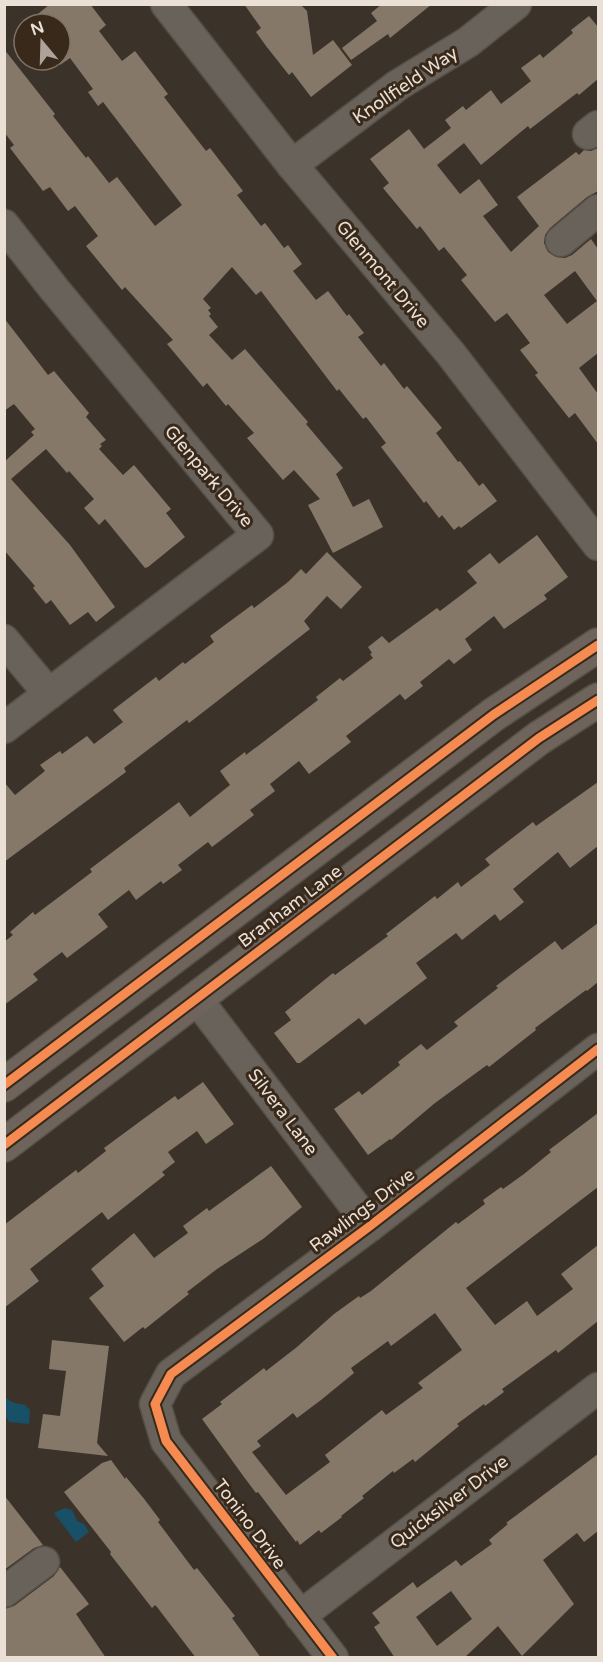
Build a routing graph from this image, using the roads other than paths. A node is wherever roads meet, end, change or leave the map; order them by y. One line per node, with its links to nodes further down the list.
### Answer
1 (166, 4): 3 (street, Glenmont Drive)
2 (507, 7): 3 (street, Knollfield Way)
3 (292, 165): 7 (street, Glenmont Drive)
4 (598, 210): 6 (street)
5 (4, 225): 10 (street, Glenpark Drive)
6 (561, 241)
7 (598, 545)
8 (4, 640): 10 (street)
9 (598, 645): 15 (main road, Branham Lane)
10 (49, 694): 12 (street, Glenpark Drive)
11 (598, 700): 13 (main road, Branham Lane)
12 (4, 728)
13 (196, 998): 16 (main road, Branham Lane); 18 (street, Silvera Lane)
14 (598, 1049): 18 (street, Rawlings Drive)
15 (4, 1086): 16 (main road)
16 (32, 1124): 17 (main road, Branham Lane)
17 (4, 1145)
18 (370, 1226): 20 (street, Rawlings Drive)
19 (598, 1388): 23 (street, Quicksilver Drive)
20 (155, 1404): 23 (street, Tonino Drive)
21 (44, 1562): 22 (street)
22 (4, 1592)
23 (300, 1616): 24 (street, Tonino Drive)
24 (333, 1658)

